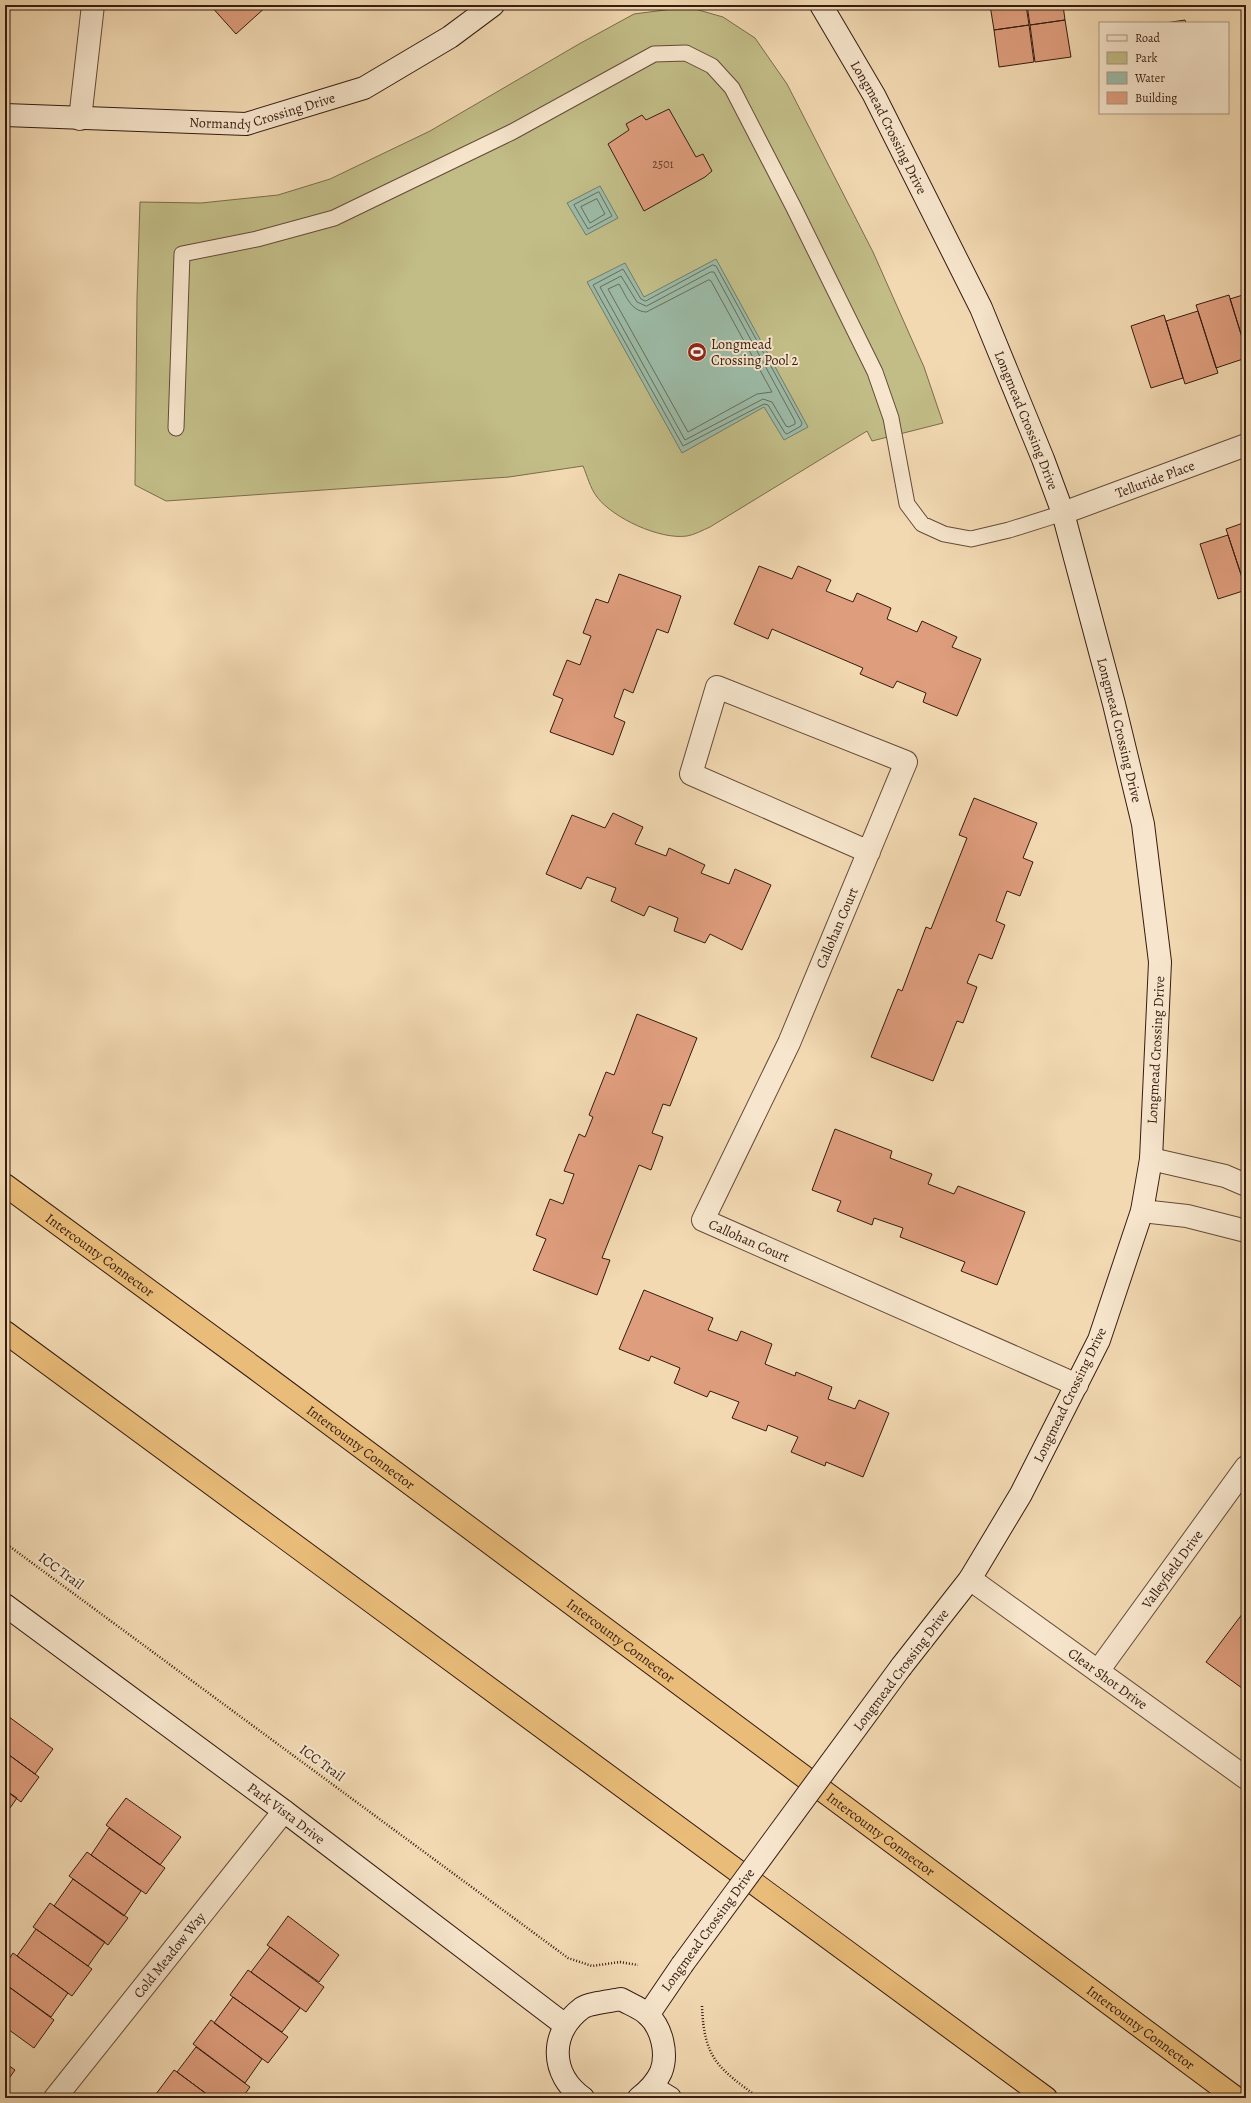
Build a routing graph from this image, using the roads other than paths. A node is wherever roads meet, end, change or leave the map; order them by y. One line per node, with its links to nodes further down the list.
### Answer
1 (93, 5): 5 (street)
2 (493, 5): 5 (street, Normandy Crossing Drive)
3 (821, 5): 8 (street, Longmead Crossing Drive)
4 (5, 115): 5 (street, Normandy Crossing Drive)
5 (80, 119)
6 (176, 428): 8 (lane)
7 (1246, 445): 8 (street, Telluride Place)
8 (1063, 513): 10 (street, Longmead Crossing Drive)
9 (869, 852): 9 (street, Callohan Court); 16 (street, Callohan Court)
10 (1151, 1159): 12 (street); 13 (street, Longmead Crossing Drive)
11 (5, 1185): 30 (highway, Intercounty Connector)
12 (1246, 1185)
13 (1142, 1211): 14 (street); 16 (street, Longmead Crossing Drive)
14 (1246, 1231)
15 (5, 1332): 29 (highway)
16 (1077, 1386): 18 (street, Longmead Crossing Drive)
17 (1246, 1467): 20 (street, Valleyfield Drive)
18 (970, 1579): 20 (street, Clear Shot Drive); 23 (street, Longmead Crossing Drive, bridge)
19 (5, 1605): 22 (street, Park Vista Drive)
20 (1098, 1671): 21 (street, Clear Shot Drive)
21 (1246, 1778)
22 (284, 1811): 24 (street, Park Vista Drive); 26 (street, Cold Meadow Way)
23 (648, 2015): 24 (street); 25 (street)
24 (565, 2025): 27 (street)
25 (646, 2092): 28 (street)
26 (55, 2098)
27 (583, 2098)
28 (670, 2098)
29 (1046, 2098)
30 (1236, 2098)

